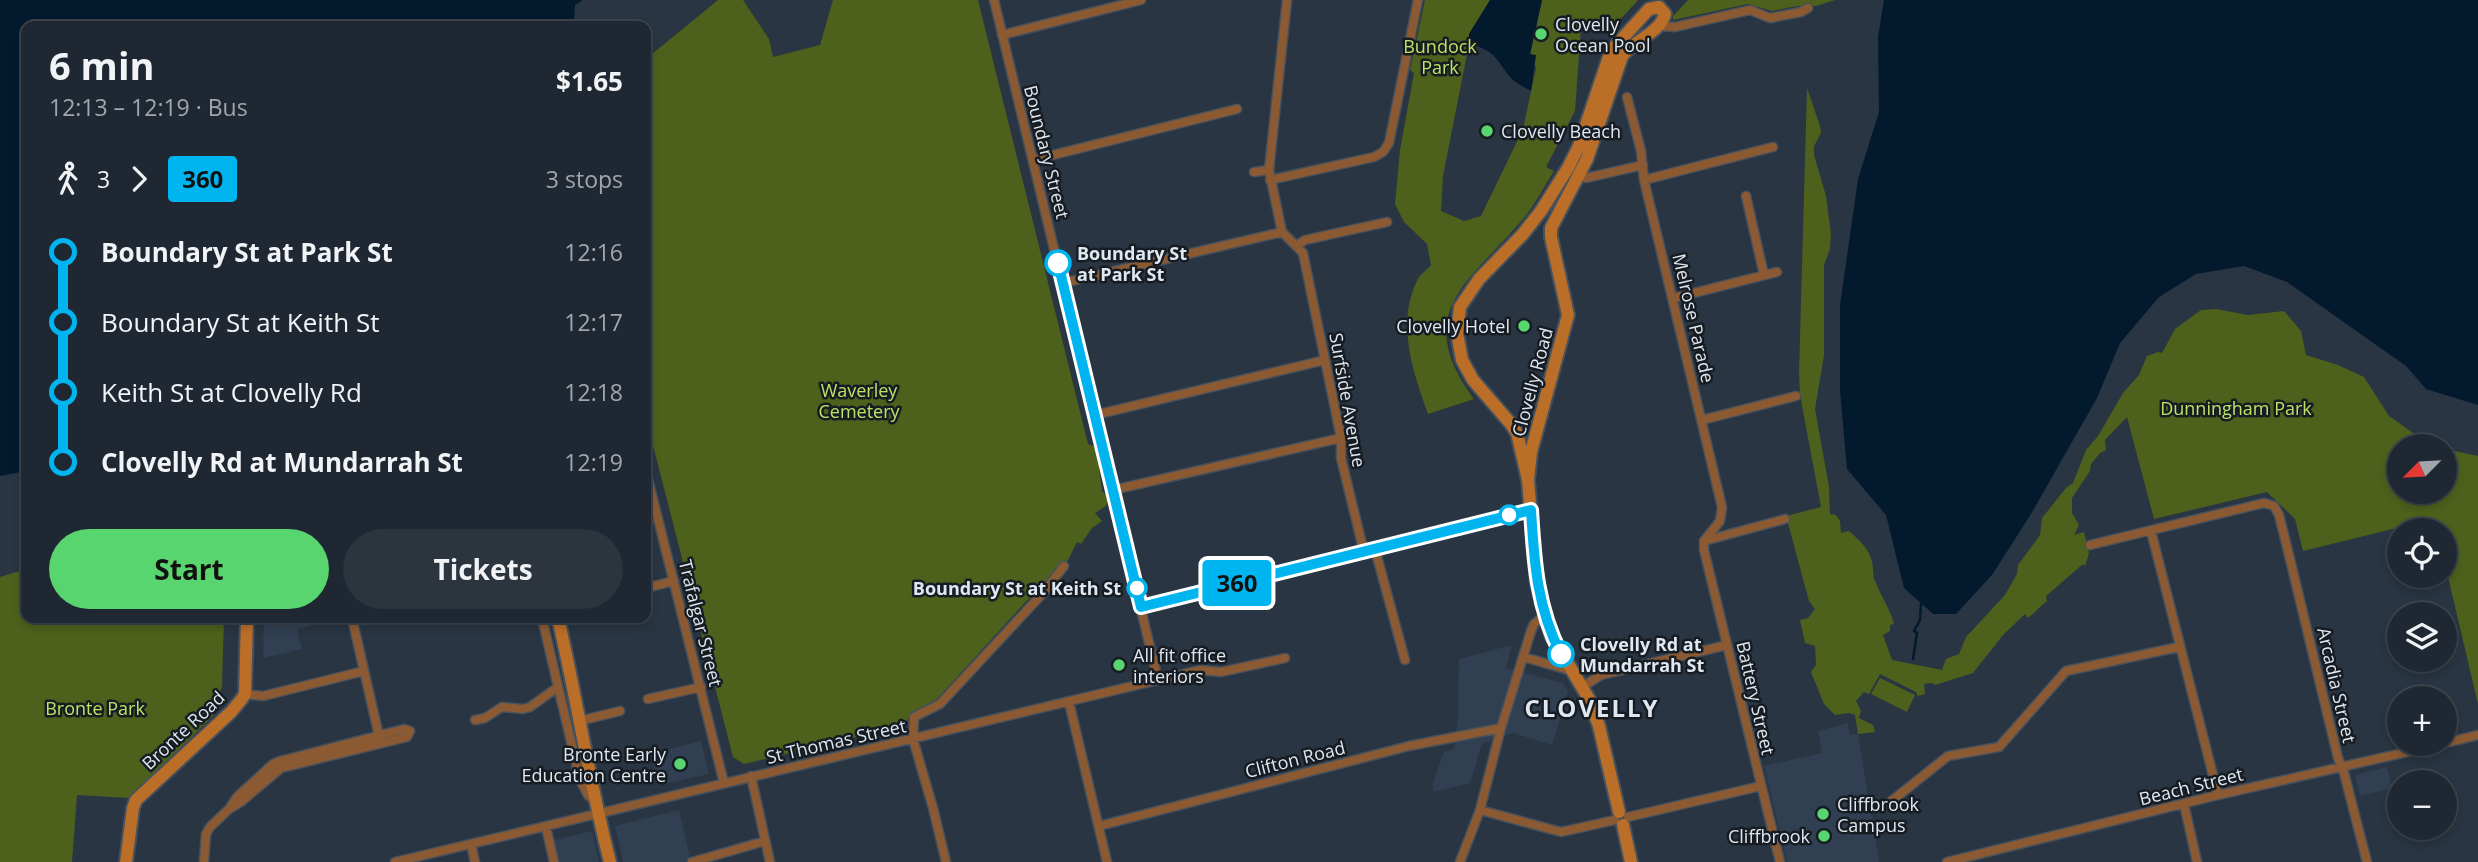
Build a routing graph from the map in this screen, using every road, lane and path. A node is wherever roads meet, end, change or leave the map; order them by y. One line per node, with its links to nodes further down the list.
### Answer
1 (993, 0): 7 (street, Boundary Street)
2 (1141, 0): 7 (street)
3 (1287, 0): 13 (street)
4 (1418, 0): 16 (street)
5 (1808, 8): 6 (street)
6 (1657, 26): 15 (street, Clovelly Road); 15 (street, Clovelly Road)
7 (1002, 35): 11 (street, Boundary Street)
8 (1628, 97): 12 (street, Melrose Parade)
9 (1237, 109): 11 (street)
10 (1773, 147): 17 (street)
11 (1033, 160): 24 (street, Boundary Street)
12 (1643, 165): 15 (street); 17 (street, Melrose Parade)
13 (1269, 170): 14 (street); 16 (street)
14 (1255, 172)
15 (1574, 172): 28 (street, Clovelly Road); 31 (street)
16 (1270, 180): 20 (street)
17 (1644, 180): 25 (street, Melrose Parade)
18 (1746, 196): 23 (street)
19 (1387, 222): 21 (street)
20 (1282, 232): 21 (street); 24 (street)
21 (1296, 246): 26 (street, Surfside Avenue)
22 (1777, 272): 23 (street)
23 (1764, 275): 25 (street)
24 (1063, 283): 29 (street, Boundary Street)
25 (1674, 298): 30 (street, Melrose Parade)
26 (1325, 360): 29 (street); 32 (street, Surfside Avenue)
27 (1796, 396): 30 (street)
28 (1542, 408): 31 (street); 33 (street, Clovelly Road)
29 (1095, 415): 35 (street, Boundary Street)
30 (1702, 420): 39 (street, Melrose Parade)
31 (1511, 424): 33 (street)
32 (1341, 438): 35 (street); 42 (street, Surfside Avenue)
33 (1528, 480): 36 (street, Clovelly Road)
34 (651, 491): 44 (street, Trafalgar Street)
35 (1113, 491): 46 (street, Boundary Street)
36 (1531, 510): 41 (street); 47 (street, Clovelly Road)
37 (1785, 519): 39 (street)
38 (2151, 531): 40 (street); 53 (street); 75 (street, Arcadia Street)
39 (1704, 541): 52 (street, Battery Street)
40 (2090, 545)
41 (1375, 550): 42 (street); 56 (street)
42 (1364, 552): 46 (street)
43 (1064, 566): 72 (street)
44 (674, 581): 45 (street); 61 (street, Trafalgar Street)
45 (651, 587)
46 (1141, 607): 59 (street, Boundary Street)
47 (1544, 616): 54 (street); 58 (street, Clovelly Road)
48 (247, 623): 63 (street, Bronte Road)
49 (353, 623): 57 (street)
50 (543, 623): 60 (street)
51 (559, 623): 68 (street)
52 (1727, 645): 62 (street); 78 (street, Battery Street)
53 (2179, 647): 79 (street); 81 (street)
54 (1524, 657): 58 (street); 69 (street)
55 (1286, 658): 59 (street, St Thomas Street)
56 (1405, 660)
57 (364, 671): 63 (street); 71 (street)
58 (1572, 671): 62 (street, Clovelly Road)
59 (1158, 680): 65 (street, St Thomas Street)
60 (558, 687): 67 (street); 80 (street)
61 (701, 687): 64 (street); 77 (street, Trafalgar Street)
62 (1581, 687): 86 (street, Clovelly Road)
63 (245, 694): 91 (street, Bronte Road)
64 (648, 699)
65 (1069, 702): 72 (street, St Thomas Street); 87 (street)
66 (620, 711): 68 (street)
67 (475, 720)
68 (579, 721): 80 (street)
69 (1501, 728): 84 (street); 87 (street, Clifton Road)
70 (2478, 735): 73 (street, Beach Street)
71 (379, 736): 83 (street); 83 (street)
72 (913, 739): 76 (street, St Thomas Street); 99 (street)
73 (2457, 740)
74 (2387, 756): 75 (street, Beach Street)
75 (2341, 766): 79 (street, Beach Street); 106 (street, Arcadia Street)
76 (751, 776): 77 (street, St Thomas Street); 89 (street)
77 (724, 783): 85 (street, St Thomas Street)
78 (1761, 786): 86 (street); 103 (street, Battery Street)
79 (2218, 795): 82 (street, Beach Street)
80 (594, 801): 85 (street)
81 (1889, 803)
82 (2184, 804): 104 (street, Beach Street); 105 (street)
83 (229, 809): 92 (street)
84 (1480, 810): 86 (street); 101 (street)
85 (598, 815): 88 (street, St Thomas Street); 96 (street)
86 (1621, 818): 102 (street, Clovelly Road)
87 (1099, 826): 100 (street)
88 (546, 827): 90 (street, St Thomas Street); 95 (street)
89 (765, 841): 97 (street); 98 (street)
90 (471, 844): 93 (street, St Thomas Street); 94 (street)
91 (126, 862)
92 (204, 862)
93 (395, 862)
94 (475, 862)
95 (554, 862)
96 (610, 862)
97 (692, 862)
98 (771, 862)
99 (946, 862)
100 (1107, 862)
101 (1460, 862)
102 (1632, 862)
103 (1780, 862)
104 (1947, 862)
105 (2197, 862)
106 (2367, 862)

